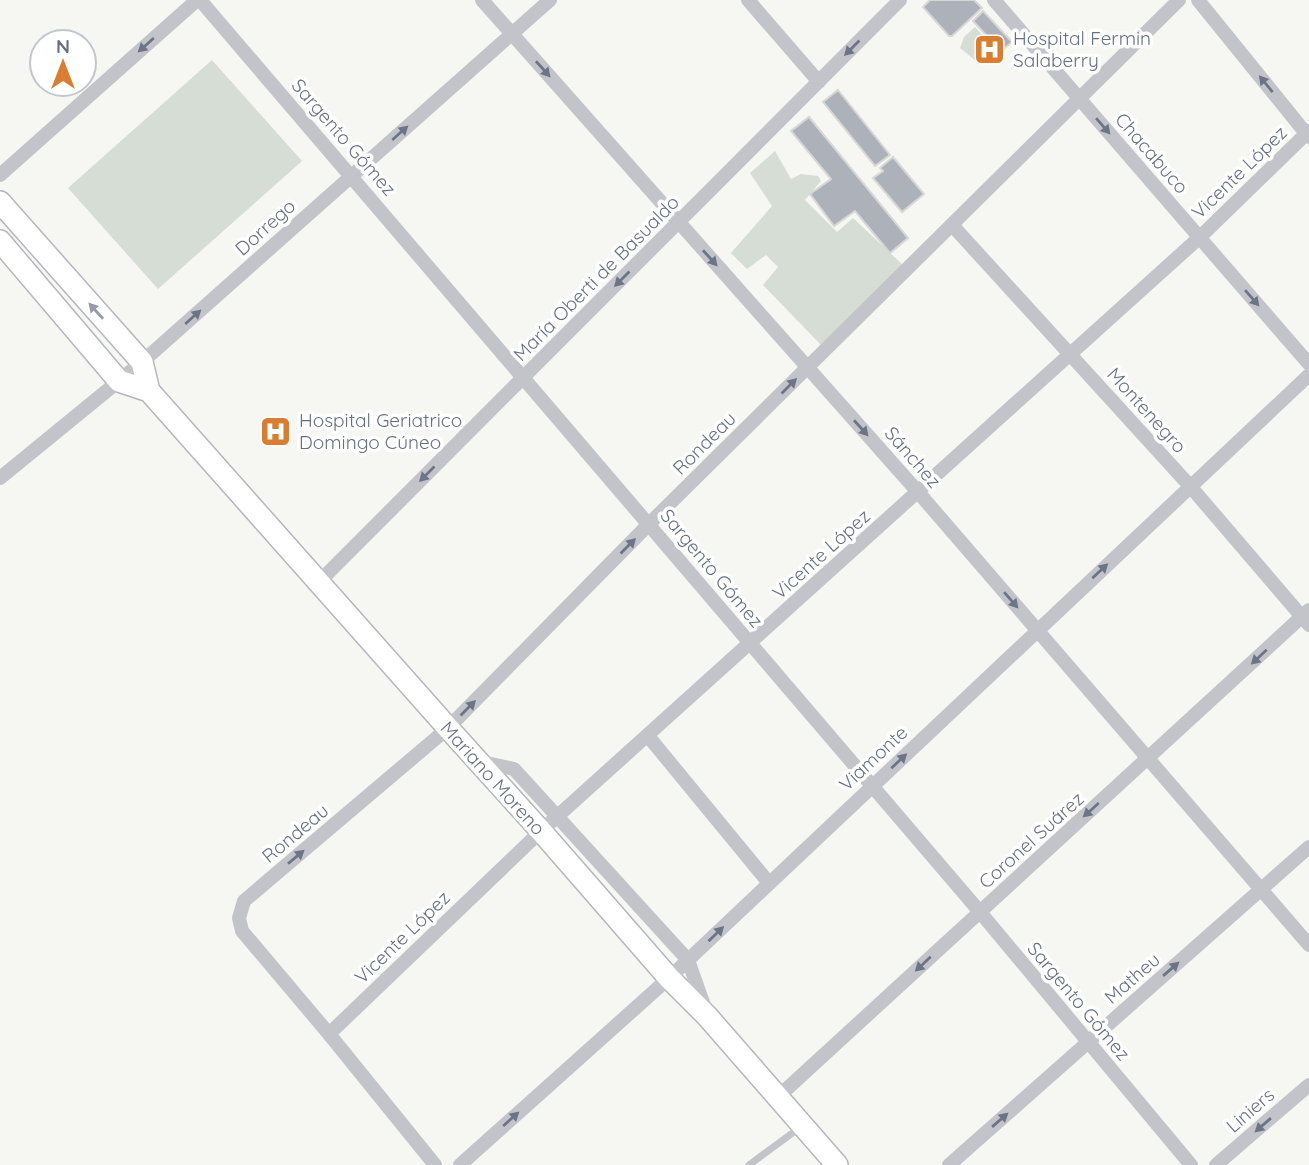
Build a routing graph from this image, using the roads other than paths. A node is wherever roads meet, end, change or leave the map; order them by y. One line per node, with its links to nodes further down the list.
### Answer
1 (199, 0): 13 (street, one-way to 13); 14 (street, Sargento Gómez)
2 (482, 0): 9 (street, Sánchez)
3 (550, 0): 9 (street, Dorrego)
4 (748, 0): 10 (street)
5 (900, 0): 10 (street, María Oberti de Basualdo, one-way to 10)
6 (994, 0): 11 (street, Chacabuco)
7 (1180, 0): 11 (street, Rondeau)
8 (1198, 0): 12 (street, one-way to 8)
9 (512, 34): 14 (street, Dorrego, one-way to 9); 16 (street, Sánchez, one-way to 16)
10 (819, 82): 16 (street, María Oberti de Basualdo)
11 (1080, 99): 17 (street, Rondeau); 18 (street, Chacabuco, one-way to 18)
12 (1308, 134): 18 (street, Vicente López)
13 (0, 175)
14 (351, 176): 21 (street, Dorrego, one-way to 14); 25 (street, Sargento Gómez)
15 (0, 202): 21 (main road, one-way to 15)
16 (679, 222): 23 (street, Sánchez, one-way to 23); 25 (street, María Oberti de Basualdo, one-way to 25)
17 (952, 225): 20 (street, Montenegro); 23 (street, Rondeau)
18 (1200, 237): 20 (street, Vicente López); 22 (street, Chacabuco, one-way to 22)
19 (0, 241): 26 (main road)
20 (1071, 354): 29 (street, Montenegro); 30 (street, Vicente López)
21 (142, 362): 26 (street, Dorrego); 27 (main road)
22 (1309, 363)
23 (808, 368): 30 (street, Sánchez, one-way to 30); 31 (street, Rondeau, one-way to 23)
24 (1309, 374): 29 (street, Viamonte)
25 (524, 377): 31 (street, Sargento Gómez); 32 (street, María Oberti de Basualdo, one-way to 32)
26 (119, 381): 27 (main road); 28 (street, Dorrego)
27 (149, 391): 32 (main road, Mariano Moreno)
28 (0, 478)
29 (1190, 486): 33 (street, Montenegro); 34 (street, Viamonte, one-way to 29)
30 (918, 492): 34 (street, Sánchez, one-way to 34); 35 (street, Vicente López)
31 (649, 524): 35 (street, Sargento Gómez); 36 (street, Rondeau, one-way to 31)
32 (318, 583): 36 (main road, Mariano Moreno)
33 (1307, 617): 38 (street, Coronel Suárez, one-way to 38)
34 (1037, 630): 38 (street, Sánchez); 40 (street, Viamonte, one-way to 34)
35 (751, 643): 37 (street, Vicente López); 40 (street, Sargento Gómez)
36 (448, 728): 39 (main road, Mariano Moreno); 51 (street, Rondeau, one-way to 36)
37 (648, 736): 41 (street, Vicente López); 44 (street)
38 (1148, 758): 45 (street, Sánchez); 46 (street, Coronel Suárez, one-way to 46)
39 (477, 761): 41 (street); 42 (main road, Mariano Moreno)
40 (872, 786): 44 (street, Viamonte); 46 (street, Sargento Gómez)
41 (558, 816): 42 (street, Vicente López); 48 (street)
42 (541, 831): 49 (main road, Mariano Moreno); 51 (street, Vicente López)
43 (1309, 847): 45 (street, Matheu)
44 (769, 883): 48 (street, Viamonte, one-way to 44)
45 (1261, 890): 47 (street, Sánchez); 52 (street, Matheu, one-way to 45)
46 (980, 912): 52 (street, Sargento Gómez); 54 (street, Coronel Suárez, one-way to 54)
47 (1309, 945)
48 (688, 960): 49 (street, Viamonte); 50 (street)
49 (669, 978): 50 (main road, Mariano Moreno); 57 (street, Viamonte, one-way to 49)
50 (707, 1016): 54 (main road, Mariano Moreno)
51 (329, 1034): 56 (street)
52 (1088, 1042): 60 (street, Matheu, one-way to 52); 61 (street, Sargento Gómez)
53 (1309, 1085): 62 (street, Liniers, one-way to 62)
54 (778, 1097): 55 (main road, Mariano Moreno)
55 (802, 1126): 58 (lane); 59 (main road, Mariano Moreno)
56 (435, 1165)
57 (460, 1165)
58 (749, 1165)
59 (836, 1165)
60 (949, 1165)
61 (1191, 1165)
62 (1216, 1165)

